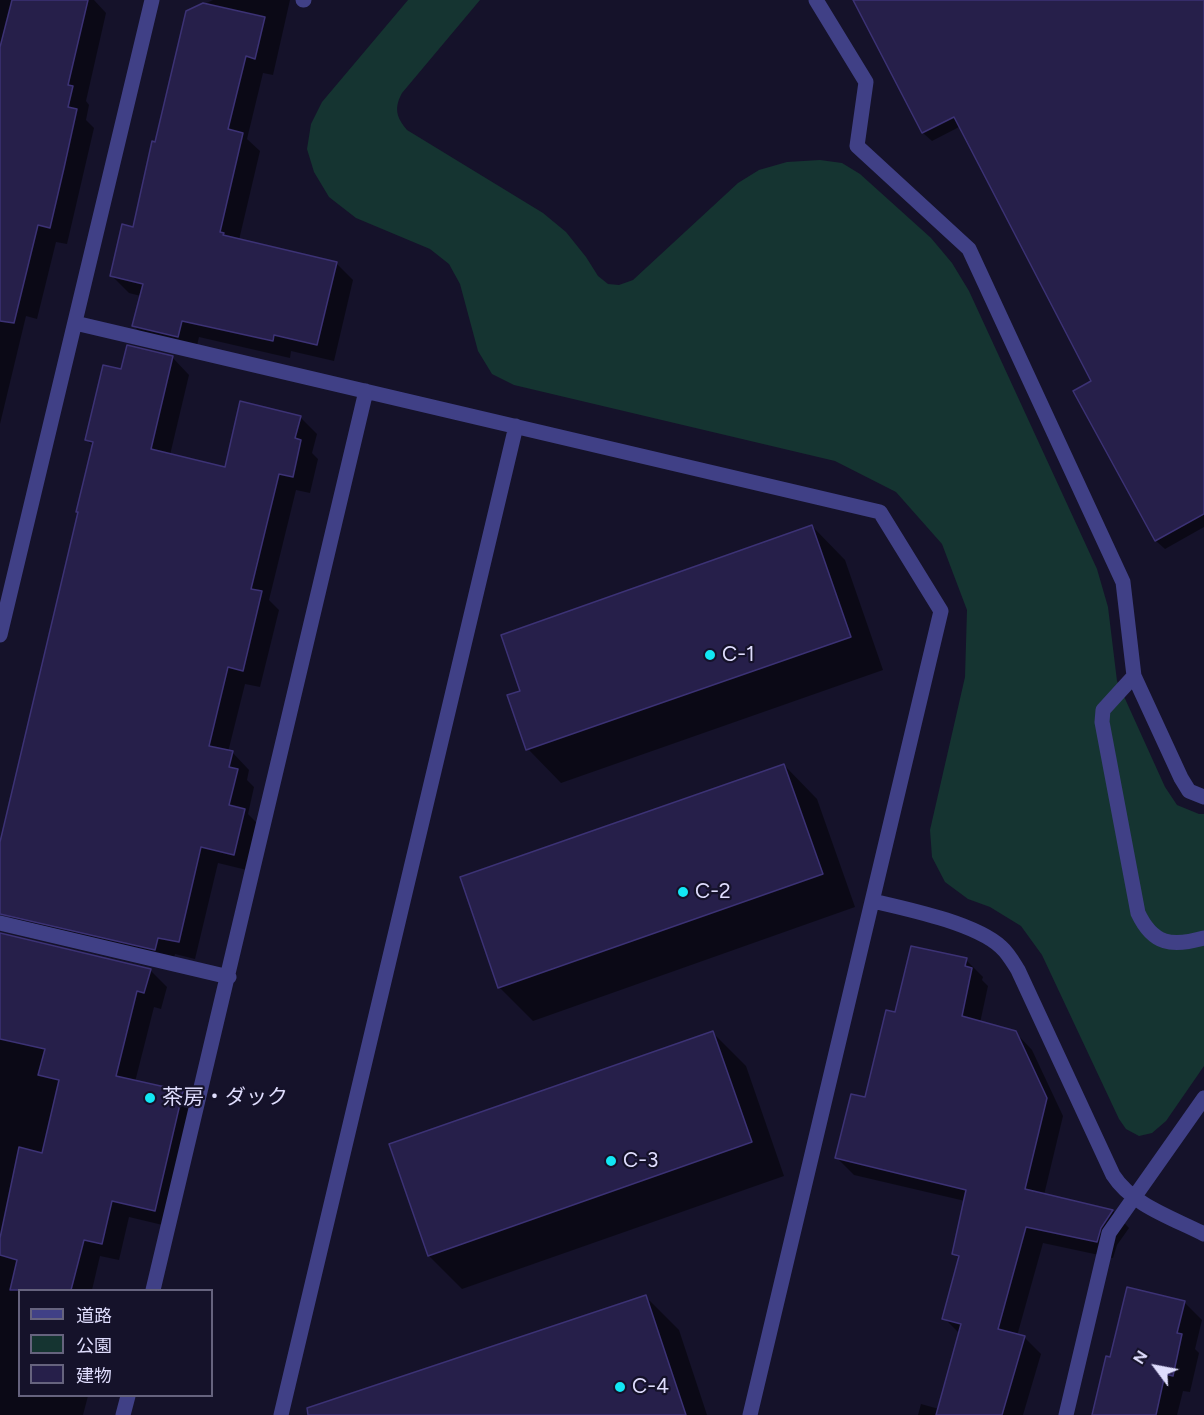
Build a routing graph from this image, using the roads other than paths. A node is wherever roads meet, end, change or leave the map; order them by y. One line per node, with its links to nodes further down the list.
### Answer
1 (152, 0): 3 (street)
2 (816, 0): 7 (street)
3 (75, 322): 4 (street); 6 (street)
4 (366, 391): 5 (street); 12 (street)
5 (516, 426): 9 (street); 19 (street)
6 (0, 635)
7 (1134, 676): 8 (street); 11 (street)
8 (1204, 797)
9 (873, 901): 14 (street); 20 (street)
10 (0, 923): 12 (street)
11 (1204, 938)
12 (229, 977): 16 (street)
13 (1204, 1098): 14 (street)
14 (1135, 1198): 15 (street); 21 (street)
15 (1204, 1234)
16 (153, 1289)
17 (128, 1397): 18 (street)
18 (123, 1415)
19 (280, 1415)
20 (750, 1415)
21 (1066, 1415)

